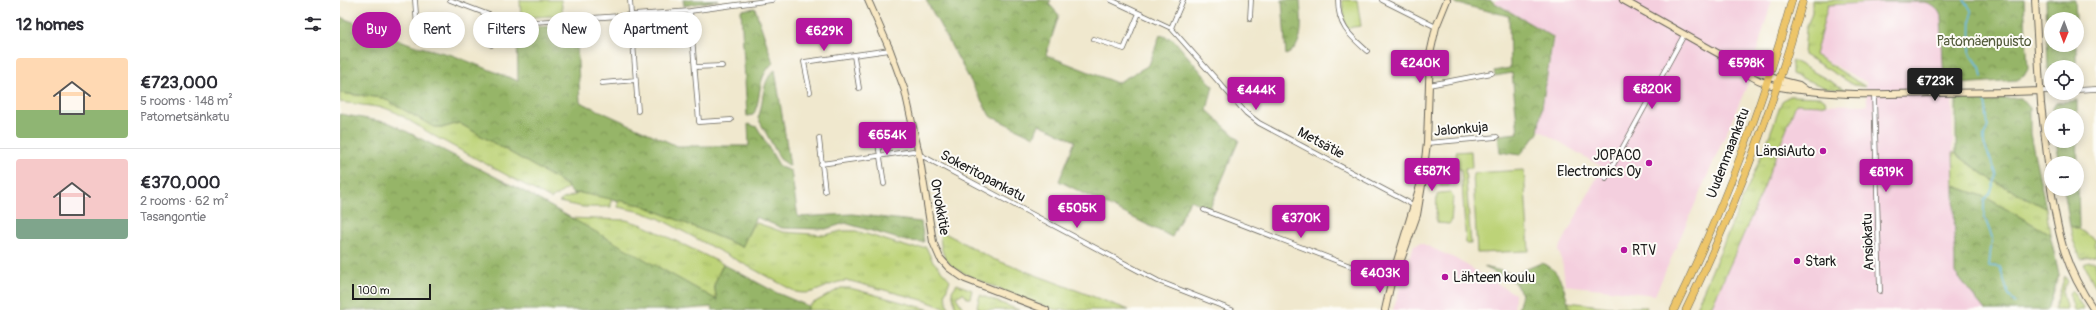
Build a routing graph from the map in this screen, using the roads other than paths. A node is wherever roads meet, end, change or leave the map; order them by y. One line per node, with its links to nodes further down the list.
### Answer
1 (415, 0): 17 (street)
2 (450, 0): 18 (street)
3 (630, 0): 19 (street)
4 (772, 0): 16 (street)
5 (868, 0): 30 (street, Orvokkitie)
6 (1110, 0): 21 (street, Metsätie)
7 (1183, 0): 26 (street)
8 (1251, 0): 23 (street)
9 (1338, 0): 31 (street)
10 (1382, 0): 25 (street)
11 (1448, 0): 25 (street)
12 (1792, 0): 37 (main road, Uudenmaankatu)
13 (1803, 0): 39 (main road, Uudenmaankatu)
14 (2035, 0): 44 (street)
15 (1626, 1): 27 (street)
16 (690, 11): 20 (street); 34 (street)
17 (416, 12)
18 (482, 12)
19 (631, 12)
20 (675, 12)
21 (1139, 13): 26 (street, Metsätie); 28 (street)
22 (609, 17): 24 (street)
23 (1250, 18)
24 (539, 22)
25 (1436, 27): 40 (street)
26 (1171, 28): 62 (street, Metsätie)
27 (1684, 35): 37 (street); 58 (street)
28 (1094, 38)
29 (634, 48): 36 (street)
30 (890, 50): 32 (street); 54 (street, Orvokkitie)
31 (1367, 51)
32 (854, 56): 41 (street); 46 (street)
33 (722, 66): 34 (street)
34 (694, 67): 49 (street)
35 (1492, 73): 40 (street)
36 (636, 80): 38 (street); 48 (street)
37 (1768, 80): 39 (street); 69 (main road, Uudenmaankatu)
38 (602, 83)
39 (1778, 84): 47 (street); 70 (main road, Uudenmaankatu)
40 (1429, 85): 53 (street)
41 (859, 88)
42 (2096, 89): 43 (street)
43 (2084, 90)
44 (2040, 91): 45 (street); 47 (street); 56 (street)
45 (2044, 91)
46 (810, 92)
47 (1874, 96): 65 (street, Ansiokatu)
48 (638, 110)
49 (730, 120)
50 (876, 130): 55 (street)
51 (1498, 137): 53 (street, Jalonkuja)
52 (819, 138): 57 (street)
53 (1427, 143): 62 (street)
54 (918, 154): 55 (street); 66 (street, Orvokkitie); 67 (street, Sokeritopankatu)
55 (879, 156): 57 (street); 59 (street)
56 (2047, 156)
57 (821, 164): 60 (street)
58 (1606, 178)
59 (884, 184)
60 (825, 191)
61 (2052, 196): 71 (street)
62 (1416, 206): 64 (street)
63 (1204, 210): 64 (street)
64 (1392, 282): 68 (street)
65 (1880, 291)
66 (1046, 310)
67 (1232, 310)
68 (1385, 310)
69 (1674, 310)
70 (1686, 310)
71 (2094, 310)

